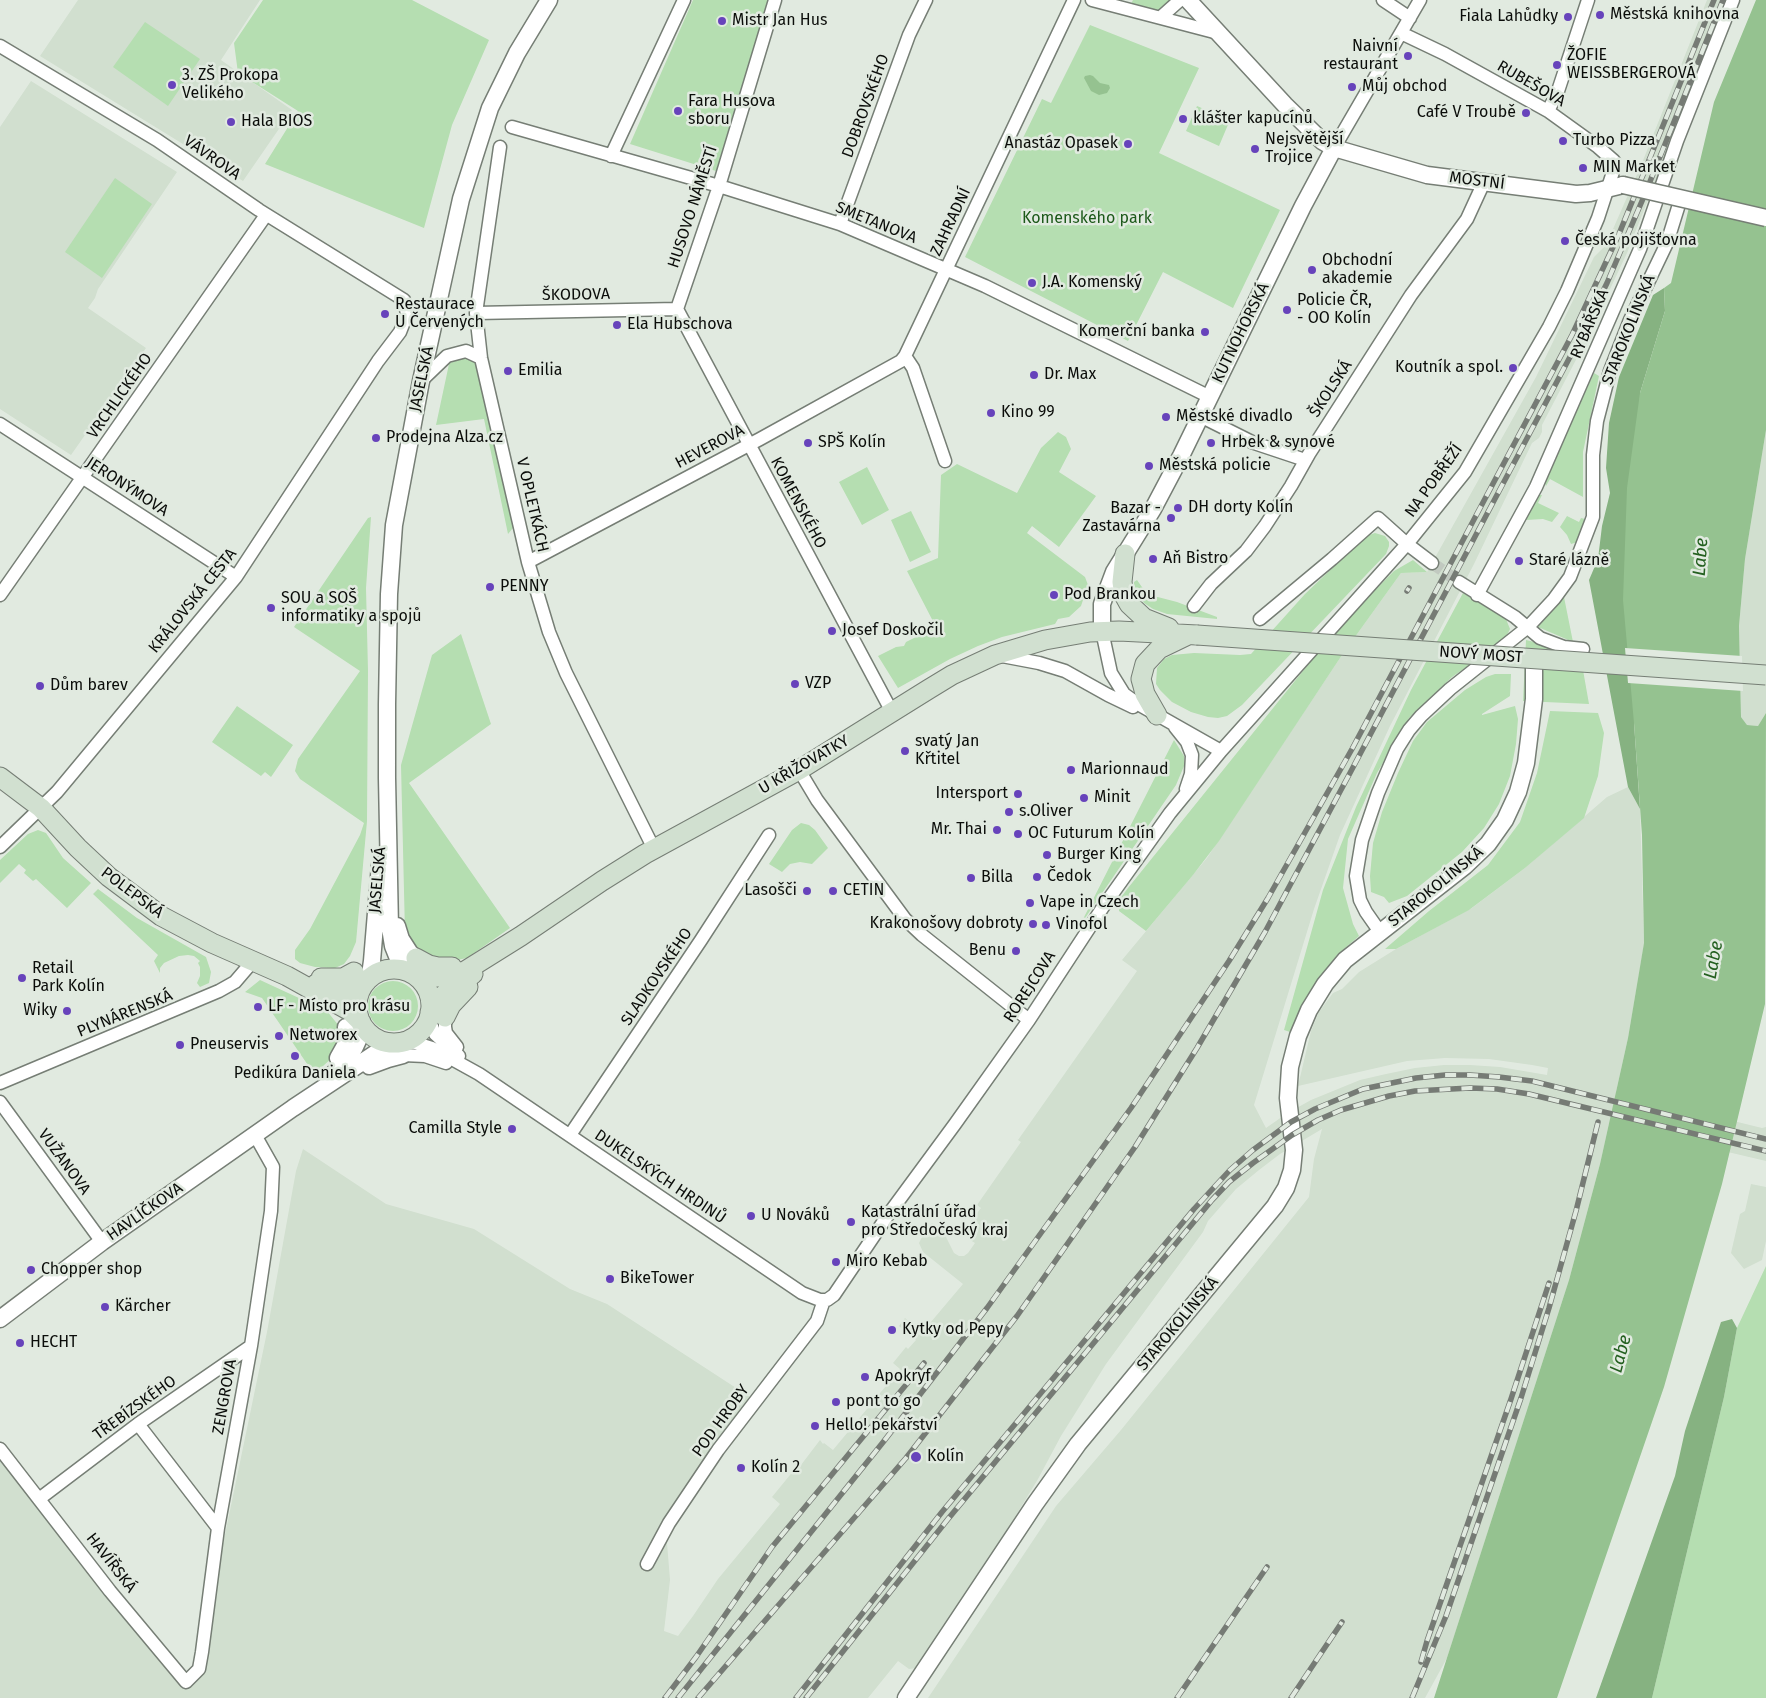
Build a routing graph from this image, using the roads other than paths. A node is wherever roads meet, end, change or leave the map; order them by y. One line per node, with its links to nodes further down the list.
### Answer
1 (549, 0): 36 (street, JASELSKÁ)
2 (684, 0): 22 (street)
3 (775, 0): 24 (street, HUSOVO NÁMĚSTÍ)
4 (926, 0): 29 (street, DOBROVSKÉHO)
5 (1074, 0): 30 (street, ZAHRADNÍ)
6 (1092, 0): 13 (street)
7 (1180, 0): 13 (street)
8 (1188, 0): 15 (street)
9 (1383, 0): 14 (street)
10 (1420, 0): 14 (street, KUTNOHORSKÁ)
11 (1588, 0): 18 (street)
12 (1733, 0): 51 (street, RYBÁŘSKÁ)
13 (1161, 17): 15 (street)
14 (1410, 18): 16 (street, KUTNOHORSKÁ)
15 (1218, 33): 21 (street)
16 (1401, 33): 18 (street, RUBEŠOVA); 21 (street, KUTNOHORSKÁ)
17 (0, 46): 27 (street, VÁVROVA)
18 (1548, 111): 25 (street, RUBEŠOVA)
19 (512, 127): 22 (street, SMETANOVA)
20 (500, 147): 33 (street, V OPLETKÁCH)
21 (1334, 148): 23 (street, MOSTNÍ); 37 (street, KUTNOHORSKÁ)
22 (611, 156): 24 (street, SMETANOVA)
23 (1484, 182): 25 (street, MOSTNÍ); 42 (street, ŠKOLSKÁ)
24 (719, 186): 29 (street, SMETANOVA); 32 (street, HUSOVO NÁMĚSTÍ)
25 (1616, 186): 26 (street, bridge); 44 (street, NA POBŘEŽÍ)
26 (1680, 204): 28 (street, bridge); 54 (street, STAROKOLÍNSKÁ)
27 (266, 215): 31 (street, VÁVROVA); 43 (street, VRCHLICKÉHO)
28 (1766, 218)
29 (840, 224): 30 (street, SMETANOVA)
30 (946, 270): 34 (street, ZAHRADNÍ); 37 (street, SMETANOVA)
31 (404, 300): 48 (street, KRÁLOVSKÁ CESTA)
32 (677, 309): 33 (street, ŠKODOVA); 40 (street, KOMENSKÉHO)
33 (476, 313): 35 (street, V OPLETKÁCH)
34 (905, 356): 40 (street, HEVEROVA); 41 (street)
35 (481, 358): 36 (street); 46 (street, V OPLETKÁCH)
36 (421, 381): 71 (street, JASELSKÁ)
37 (1210, 397): 38 (street, KUTNOHORSKÁ)
38 (1200, 416): 42 (street); 45 (street, KUTNOHORSKÁ)
39 (0, 424): 43 (street, JERONÝMOVA)
40 (749, 445): 46 (street, HEVEROVA); 61 (street, KOMENSKÉHO)
41 (945, 460)
42 (1305, 460): 52 (street, ŠKOLSKÁ)
43 (82, 478): 48 (street, JERONÝMOVA); 50 (street, VRCHLICKÉHO)
44 (1408, 544): 47 (street); 53 (street); 63 (street, NA POBŘEŽÍ)
45 (1125, 554): 55 (street, KUTNOHORSKÁ); 56 (main road)
46 (528, 562): 70 (street, V OPLETKÁCH)
47 (1432, 563)
48 (236, 577): 67 (street, KRÁLOVSKÁ CESTA)
49 (1459, 582): 51 (street)
50 (0, 595)
51 (1477, 595): 54 (street)
52 (1194, 606)
53 (1260, 619)
54 (1528, 627): 57 (street); 72 (street, STAROKOLÍNSKÁ)
55 (1102, 631): 56 (main road, U KŘIŽOVATKY); 58 (main road, U KŘIŽOVATKY); 62 (street, KUTNOHORSKÁ)
56 (1193, 635): 59 (main road, NOVÝ MOST, bridge); 62 (main road)
57 (1583, 649)
58 (995, 655): 61 (main road, U KŘIŽOVATKY); 62 (street)
59 (1534, 659): 60 (main road, NOVÝ MOST, bridge); 72 (street, STAROKOLÍNSKÁ)
60 (1766, 675)
61 (892, 712): 64 (main road, U KŘIŽOVATKY)
62 (1163, 718): 63 (street); 66 (street)
63 (1221, 751): 66 (street, ROREJCOVA)
64 (799, 770): 70 (main road, U KŘIŽOVATKY); 79 (street)
65 (0, 776): 67 (main road, POLEPSKÁ)
66 (1183, 796): 79 (street, ROREJCOVA)
67 (41, 808): 69 (street, KRÁLOVSKÁ CESTA); 74 (main road, POLEPSKÁ)
68 (769, 834): 87 (street, SLADKOVSKÉHO)
69 (0, 847)
70 (654, 849): 73 (main road, U KŘIŽOVATKY)
71 (384, 858): 75 (street); 77 (street, JASELSKÁ)
72 (1380, 932): 98 (street, STAROKOLÍNSKÁ)
73 (521, 936): 75 (main road, POLEPSKÁ); 78 (main road, U KŘIŽOVATKY)
74 (253, 961): 76 (main road, POLEPSKÁ); 83 (street, PLYNÁRENSKÁ)
75 (415, 966): 77 (main road, POLEPSKÁ); 78 (main road)
76 (287, 976): 77 (main road, POLEPSKÁ); 80 (main road, POLEPSKÁ)
77 (360, 977): 80 (main road)
78 (438, 1014): 81 (main road, U KŘIŽOVATKY); 82 (street, DUKELSKÝCH HRDINŮ)
79 (1029, 1020): 89 (street, ROREJCOVA)
80 (354, 1024): 81 (main road, POLEPSKÁ); 85 (street, HAVLÍČKOVA)
81 (403, 1048): 82 (street, DUKELSKÝCH HRDINŮ); 85 (street, HAVLÍČKOVA)
82 (479, 1074): 87 (street, DUKELSKÝCH HRDINŮ)
83 (0, 1083)
84 (0, 1102): 88 (street, VUŽANOVA)
85 (293, 1108): 86 (street, HAVLÍČKOVA)
86 (256, 1135): 88 (street, HAVLÍČKOVA); 91 (street, ZENGROVA)
87 (570, 1135): 89 (street, DUKELSKÝCH HRDINŮ)
88 (102, 1242): 90 (street, HAVLÍČKOVA)
89 (824, 1300): 96 (street, POD HROBY)
90 (0, 1319)
91 (251, 1346): 92 (street, TŘEBÍZSKÉHO); 95 (street, ZENGROVA)
92 (138, 1424): 94 (street, TŘEBÍZSKÉHO); 95 (street)
93 (0, 1449): 94 (street, HAVÍŘSKÁ)
94 (39, 1499): 97 (street, HAVÍŘSKÁ)
95 (218, 1528): 97 (street, ZENGROVA)
96 (647, 1564)
97 (199, 1669)
98 (906, 1698)

